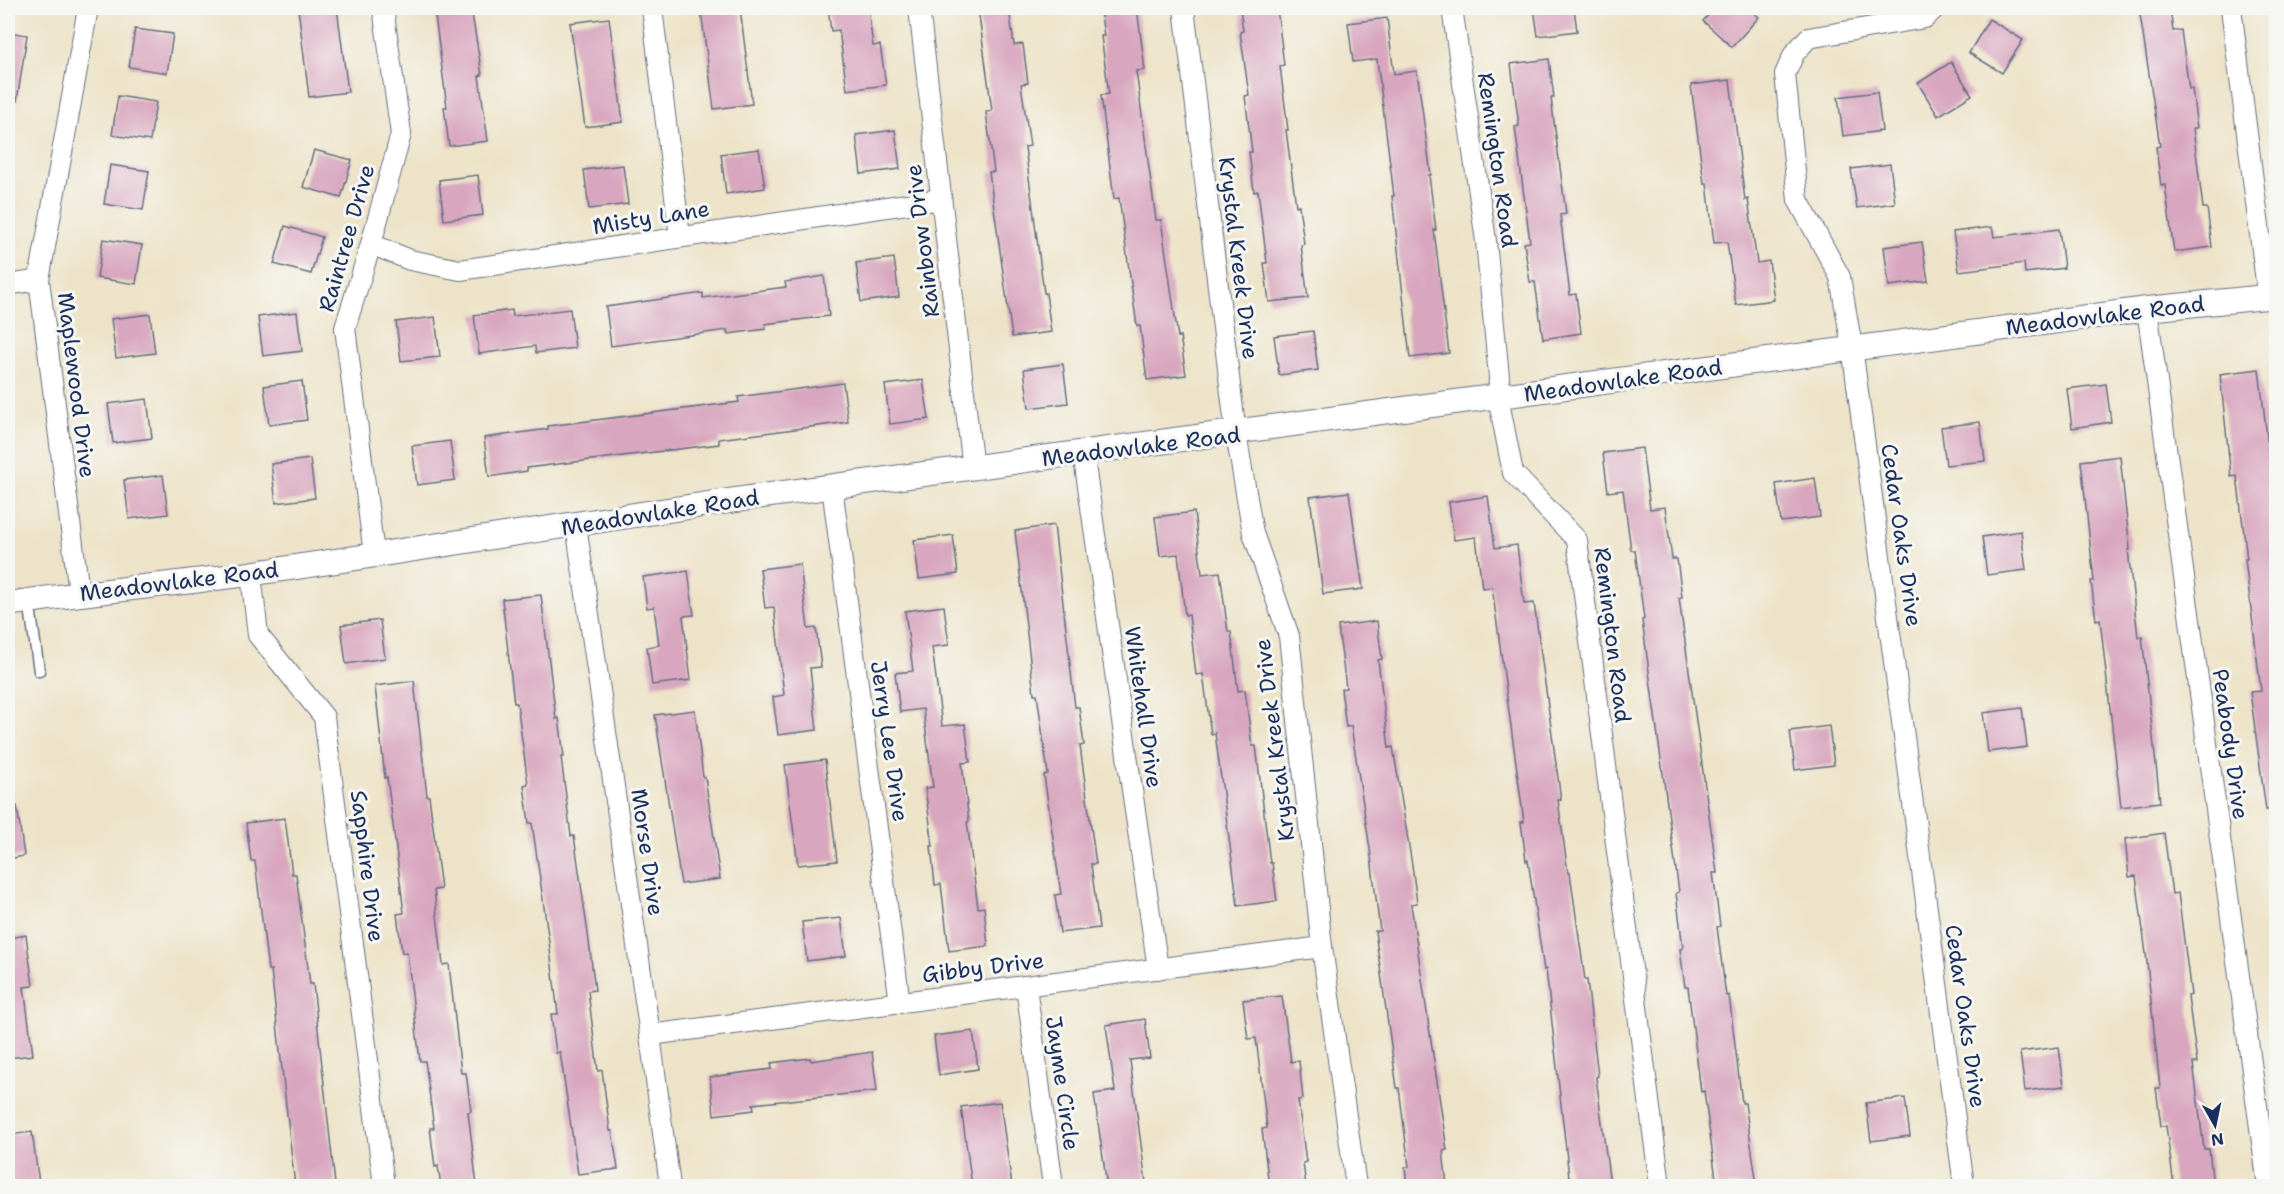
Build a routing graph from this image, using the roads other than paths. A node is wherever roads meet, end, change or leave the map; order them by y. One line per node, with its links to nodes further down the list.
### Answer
1 (87, 8): 12 (street, Maplewood Drive)
2 (383, 8): 11 (street, Raintree Drive)
3 (652, 8): 10 (street)
4 (919, 8): 9 (street, Rainbow Drive)
5 (1184, 8): 18 (street, Krystal Kreek Drive)
6 (1452, 8): 17 (street, Remington Road)
7 (1935, 8): 16 (street, Cedar Oaks Drive)
8 (2231, 8): 14 (street)
9 (941, 199): 10 (street, Misty Lane); 20 (street, Rainbow Drive)
10 (680, 237): 11 (street, Misty Lane)
11 (371, 244): 23 (street, Raintree Drive)
12 (39, 280): 13 (street); 25 (street, Maplewood Drive)
13 (8, 285)
14 (2272, 296): 15 (street, Meadowlake Road)
15 (2147, 309): 16 (street, Meadowlake Road); 39 (street, Peabody Drive)
16 (1852, 348): 17 (street, Meadowlake Road); 38 (street, Cedar Oaks Drive)
17 (1498, 397): 18 (street, Meadowlake Road); 37 (street, Remington Road)
18 (1236, 434): 19 (street, Meadowlake Road); 28 (street, Krystal Kreek Drive)
19 (1083, 452): 20 (street, Meadowlake Road); 29 (street, Whitehall Drive)
20 (973, 469): 21 (street, Meadowlake Road)
21 (831, 487): 22 (street, Meadowlake Road); 31 (street, Jerry Lee Drive)
22 (576, 525): 23 (street, Meadowlake Road); 32 (street, Morse Drive)
23 (374, 554): 24 (street, Meadowlake Road)
24 (251, 574): 25 (street, Meadowlake Road); 33 (street, Sapphire Drive)
25 (79, 592): 26 (street, Meadowlake Road)
26 (18, 602): 27 (lane)
27 (39, 671)
28 (1322, 947): 29 (street, Gibby Drive); 36 (street, Krystal Kreek Drive)
29 (1158, 969): 30 (street, Gibby Drive)
30 (1026, 986): 31 (street, Gibby Drive); 35 (street, Jayme Circle)
31 (900, 1003): 32 (street, Gibby Drive)
32 (650, 1035): 34 (street, Morse Drive)
33 (384, 1186)
34 (670, 1186)
35 (1053, 1186)
36 (1356, 1186)
37 (1660, 1186)
38 (1964, 1186)
39 (2268, 1186)

